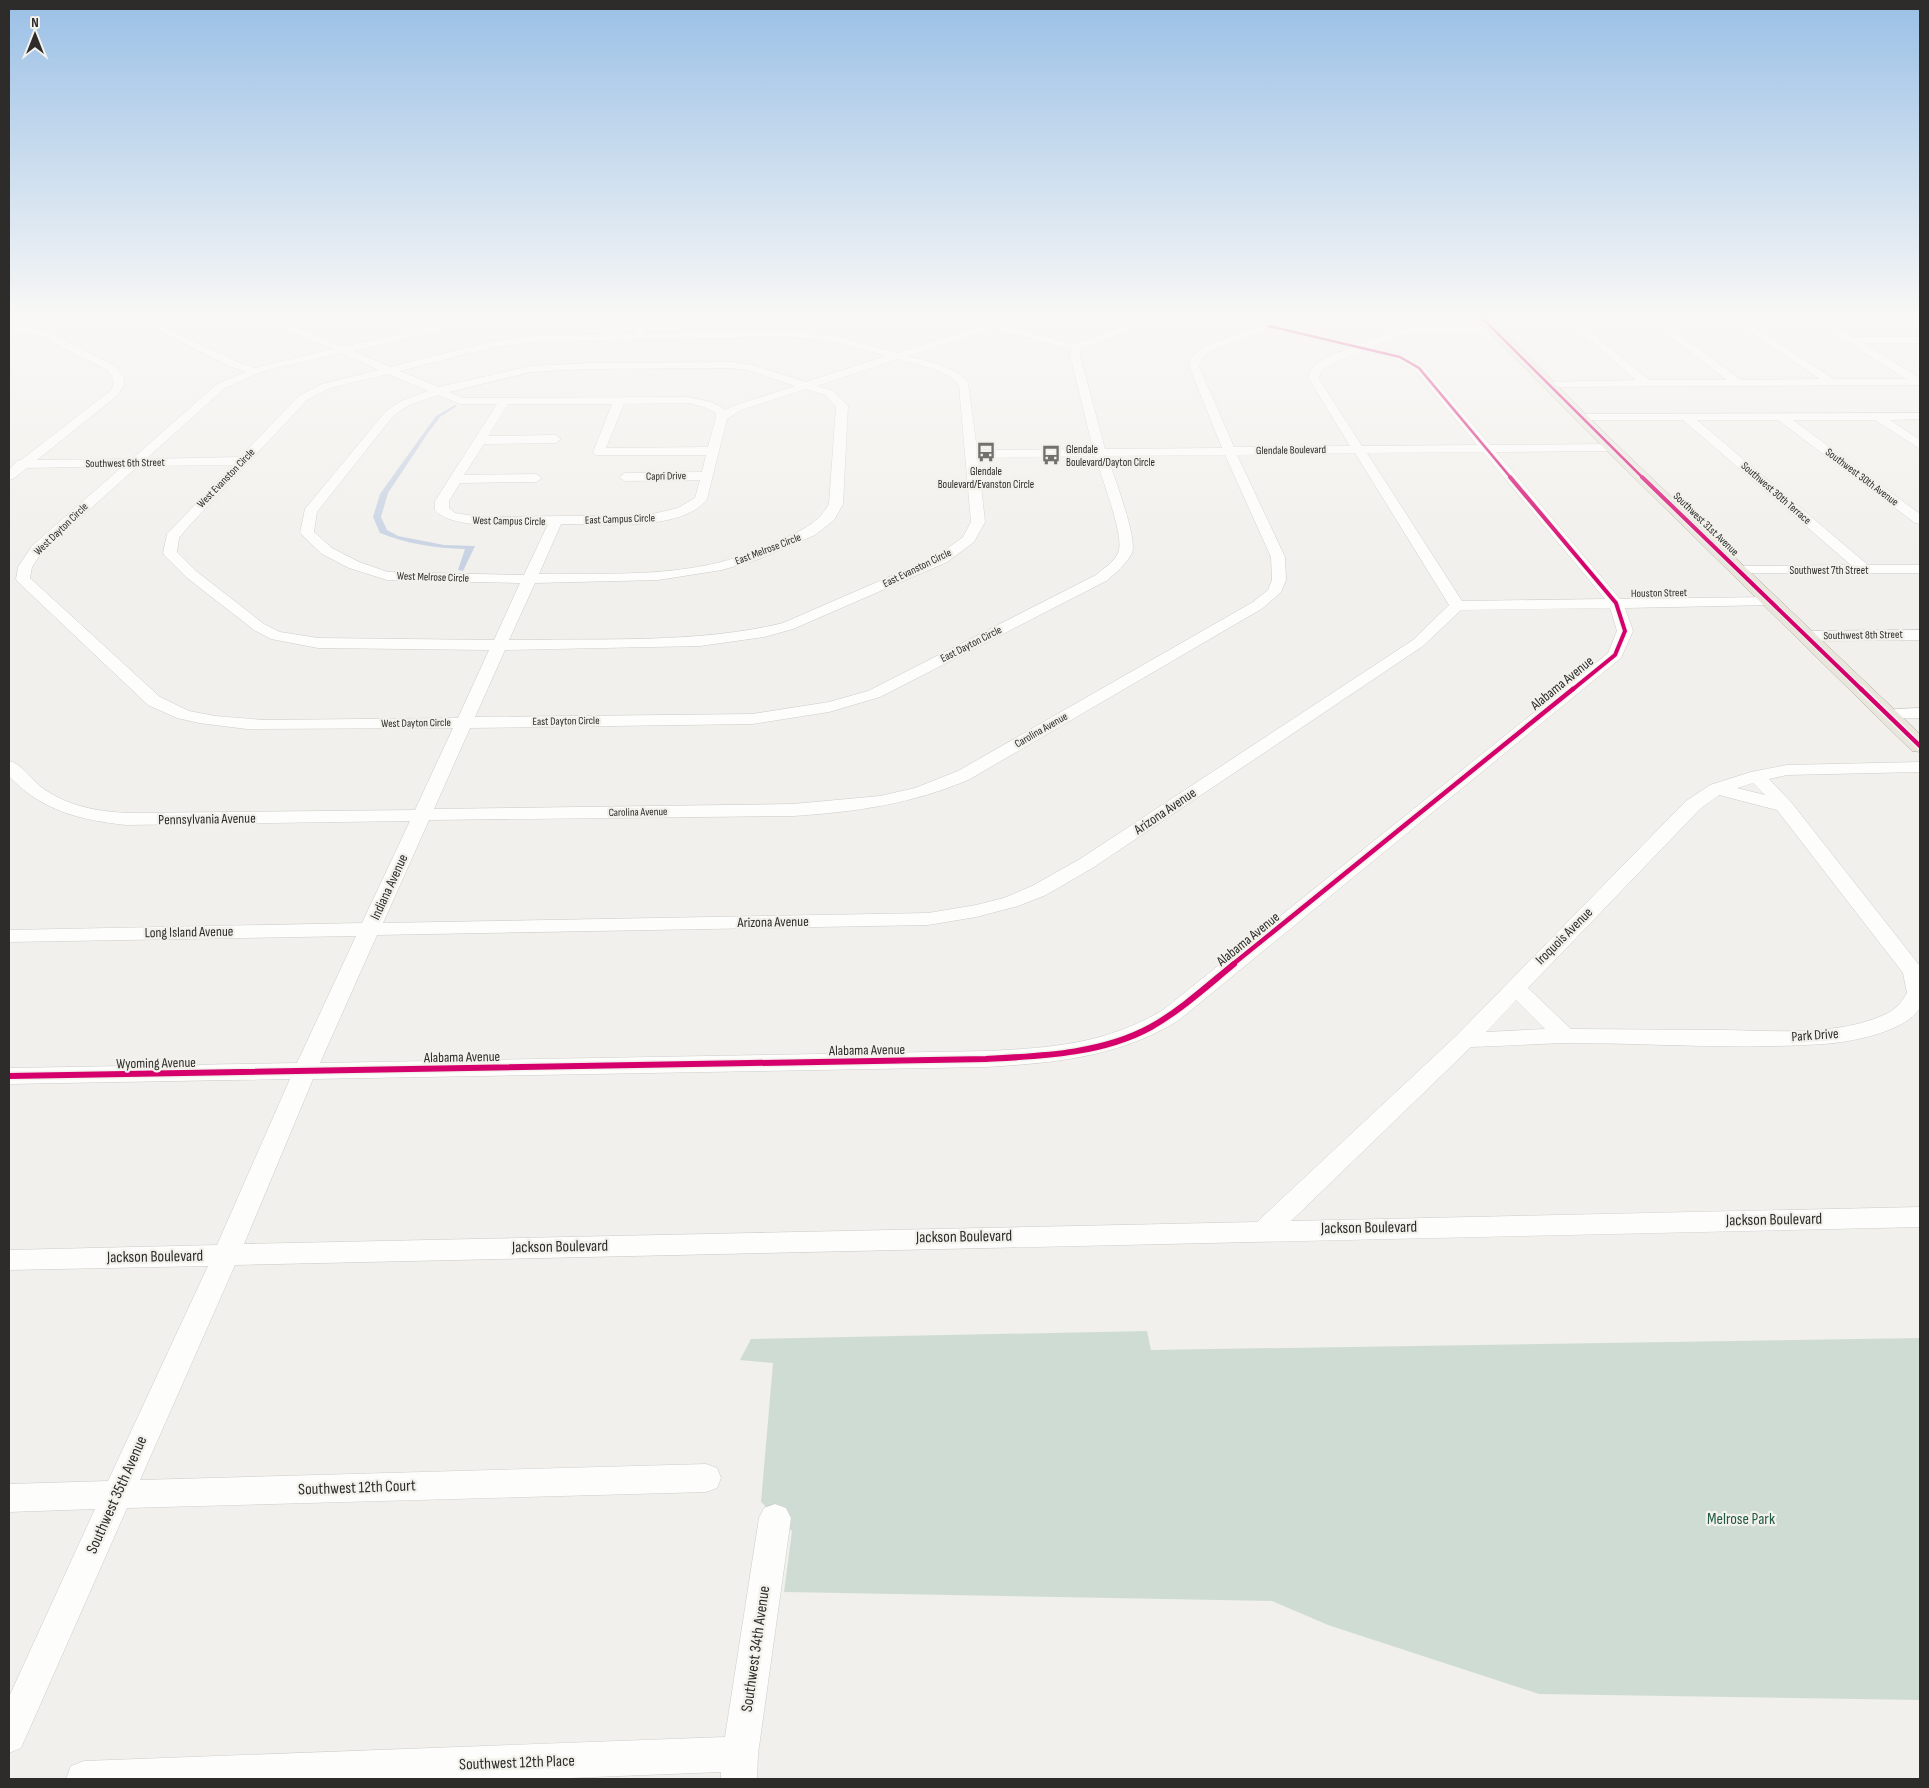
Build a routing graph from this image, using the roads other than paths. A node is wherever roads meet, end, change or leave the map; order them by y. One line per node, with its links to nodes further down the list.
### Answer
1 (107, 398): 39 (street)
2 (207, 398): 37 (street, West Dayton Circle)
3 (303, 398): 36 (street, West Evanston Circle)
4 (418, 398): 50 (street, West Melrose Circle)
5 (455, 398): 17 (street)
6 (767, 398): 15 (street)
7 (837, 398): 50 (street, East Melrose Circle)
8 (965, 398): 35 (street, East Evanston Circle)
9 (1086, 398): 34 (street, East Dayton Circle)
10 (1207, 398): 33 (street, Carolina Avenue)
11 (1325, 398): 31 (street)
12 (1444, 398): 30 (street, Alabama Avenue)
13 (1563, 398): 24 (main road, Southwest 31st Avenue)
14 (688, 400): 15 (street); 16 (street); 23 (street)
15 (763, 400): 23 (street)
16 (619, 401): 18 (street); 32 (street)
17 (504, 402): 18 (street); 19 (street, West Campus Circle)
18 (538, 402): 19 (street)
19 (496, 414): 27 (street, West Campus Circle)
20 (1780, 416): 21 (street); 25 (street); 45 (street, Southwest 30th Avenue)
21 (1877, 416): 22 (street); 28 (street)
22 (1920, 416)
23 (722, 417): 32 (street, East Campus Circle)
24 (1581, 417): 25 (street); 29 (main road, Southwest 31st Avenue)
25 (1686, 417): 49 (street, Southwest 30th Terrace)
26 (555, 439): 27 (street)
27 (480, 440): 44 (street, West Campus Circle)
28 (1920, 445)
29 (1611, 447): 30 (street, Glendale Boulevard); 48 (main road, Southwest 31st Avenue)
30 (1486, 448): 31 (street, Glendale Boulevard); 52 (street, Alabama Avenue)
31 (1356, 450): 33 (street, Glendale Boulevard); 53 (street)
32 (713, 451): 42 (street, East Campus Circle)
33 (1229, 451): 34 (street, Glendale Boulevard); 66 (street, Carolina Avenue)
34 (1100, 453): 35 (street, Glendale Boulevard); 59 (street, East Dayton Circle)
35 (971, 454): 56 (street, East Evanston Circle)
36 (242, 461): 37 (street, Southwest 6th Street); 56 (street, West Evanston Circle)
37 (133, 462): 39 (street, Southwest 6th Street); 59 (street, West Dayton Circle)
38 (9, 464): 39 (street, Southwest 6th Street)
39 (24, 464): 40 (street)
40 (9, 476)
41 (625, 476): 42 (street, Capri Drive)
42 (707, 476): 46 (street, East Campus Circle)
43 (536, 478): 44 (street)
44 (455, 479): 46 (street, West Campus Circle)
45 (1920, 520)
46 (556, 521): 50 (street, Indiana Avenue)
47 (1920, 569): 49 (street, Southwest 7th Street)
48 (1739, 570): 49 (street, Southwest 7th Street); 51 (main road, Southwest 31st Avenue)
49 (1865, 570)
50 (529, 579): 56 (street, Indiana Avenue)
51 (1770, 601): 52 (street, Houston Street); 55 (main road, Southwest 31st Avenue)
52 (1616, 603): 53 (street, Houston Street); 72 (street, Alabama Avenue)
53 (1457, 606): 67 (street, Arizona Avenue)
54 (1920, 635): 55 (street, Southwest 8th Street)
55 (1806, 636): 58 (main road, Southwest 31st Avenue)
56 (499, 645): 59 (street, Indiana Avenue)
57 (1920, 713): 58 (street)
58 (1887, 714): 60 (main road, Southwest 31st Avenue)
59 (463, 722): 66 (street, Indiana Avenue)
60 (1920, 746)
61 (9, 766): 66 (street, Pennsylvania Avenue)
62 (1920, 767): 63 (street, Iroquois Avenue)
63 (1757, 776): 64 (street, Iroquois Avenue); 65 (street, Park Drive)
64 (1716, 789): 65 (street); 69 (street, Iroquois Avenue)
65 (1784, 806): 70 (street, Park Drive)
66 (422, 815): 67 (street, Indiana Avenue)
67 (370, 928): 68 (street, Long Island Avenue); 72 (street, Indiana Avenue)
68 (9, 936)
69 (1514, 987): 70 (street); 71 (street, Iroquois Avenue)
70 (1565, 1036): 71 (street, Park Drive)
71 (1465, 1040): 75 (street, Iroquois Avenue)
72 (305, 1072): 73 (street, Wyoming Avenue); 76 (street, Indiana Avenue)
73 (9, 1076)
74 (1920, 1217): 75 (street, Jackson Boulevard)
75 (1265, 1230): 76 (street, Jackson Boulevard)
76 (226, 1255): 77 (street, Jackson Boulevard); 79 (street, Southwest 35th Avenue)
77 (9, 1260)
78 (706, 1478): 79 (street, Southwest 12th Court)
79 (116, 1495): 80 (street, Southwest 12th Court); 82 (street, Southwest 35th Avenue)
80 (9, 1498)
81 (775, 1518): 83 (street, Southwest 34th Avenue)
82 (9, 1736)
83 (739, 1767): 84 (street, Southwest 12th Place)
84 (84, 1779)

